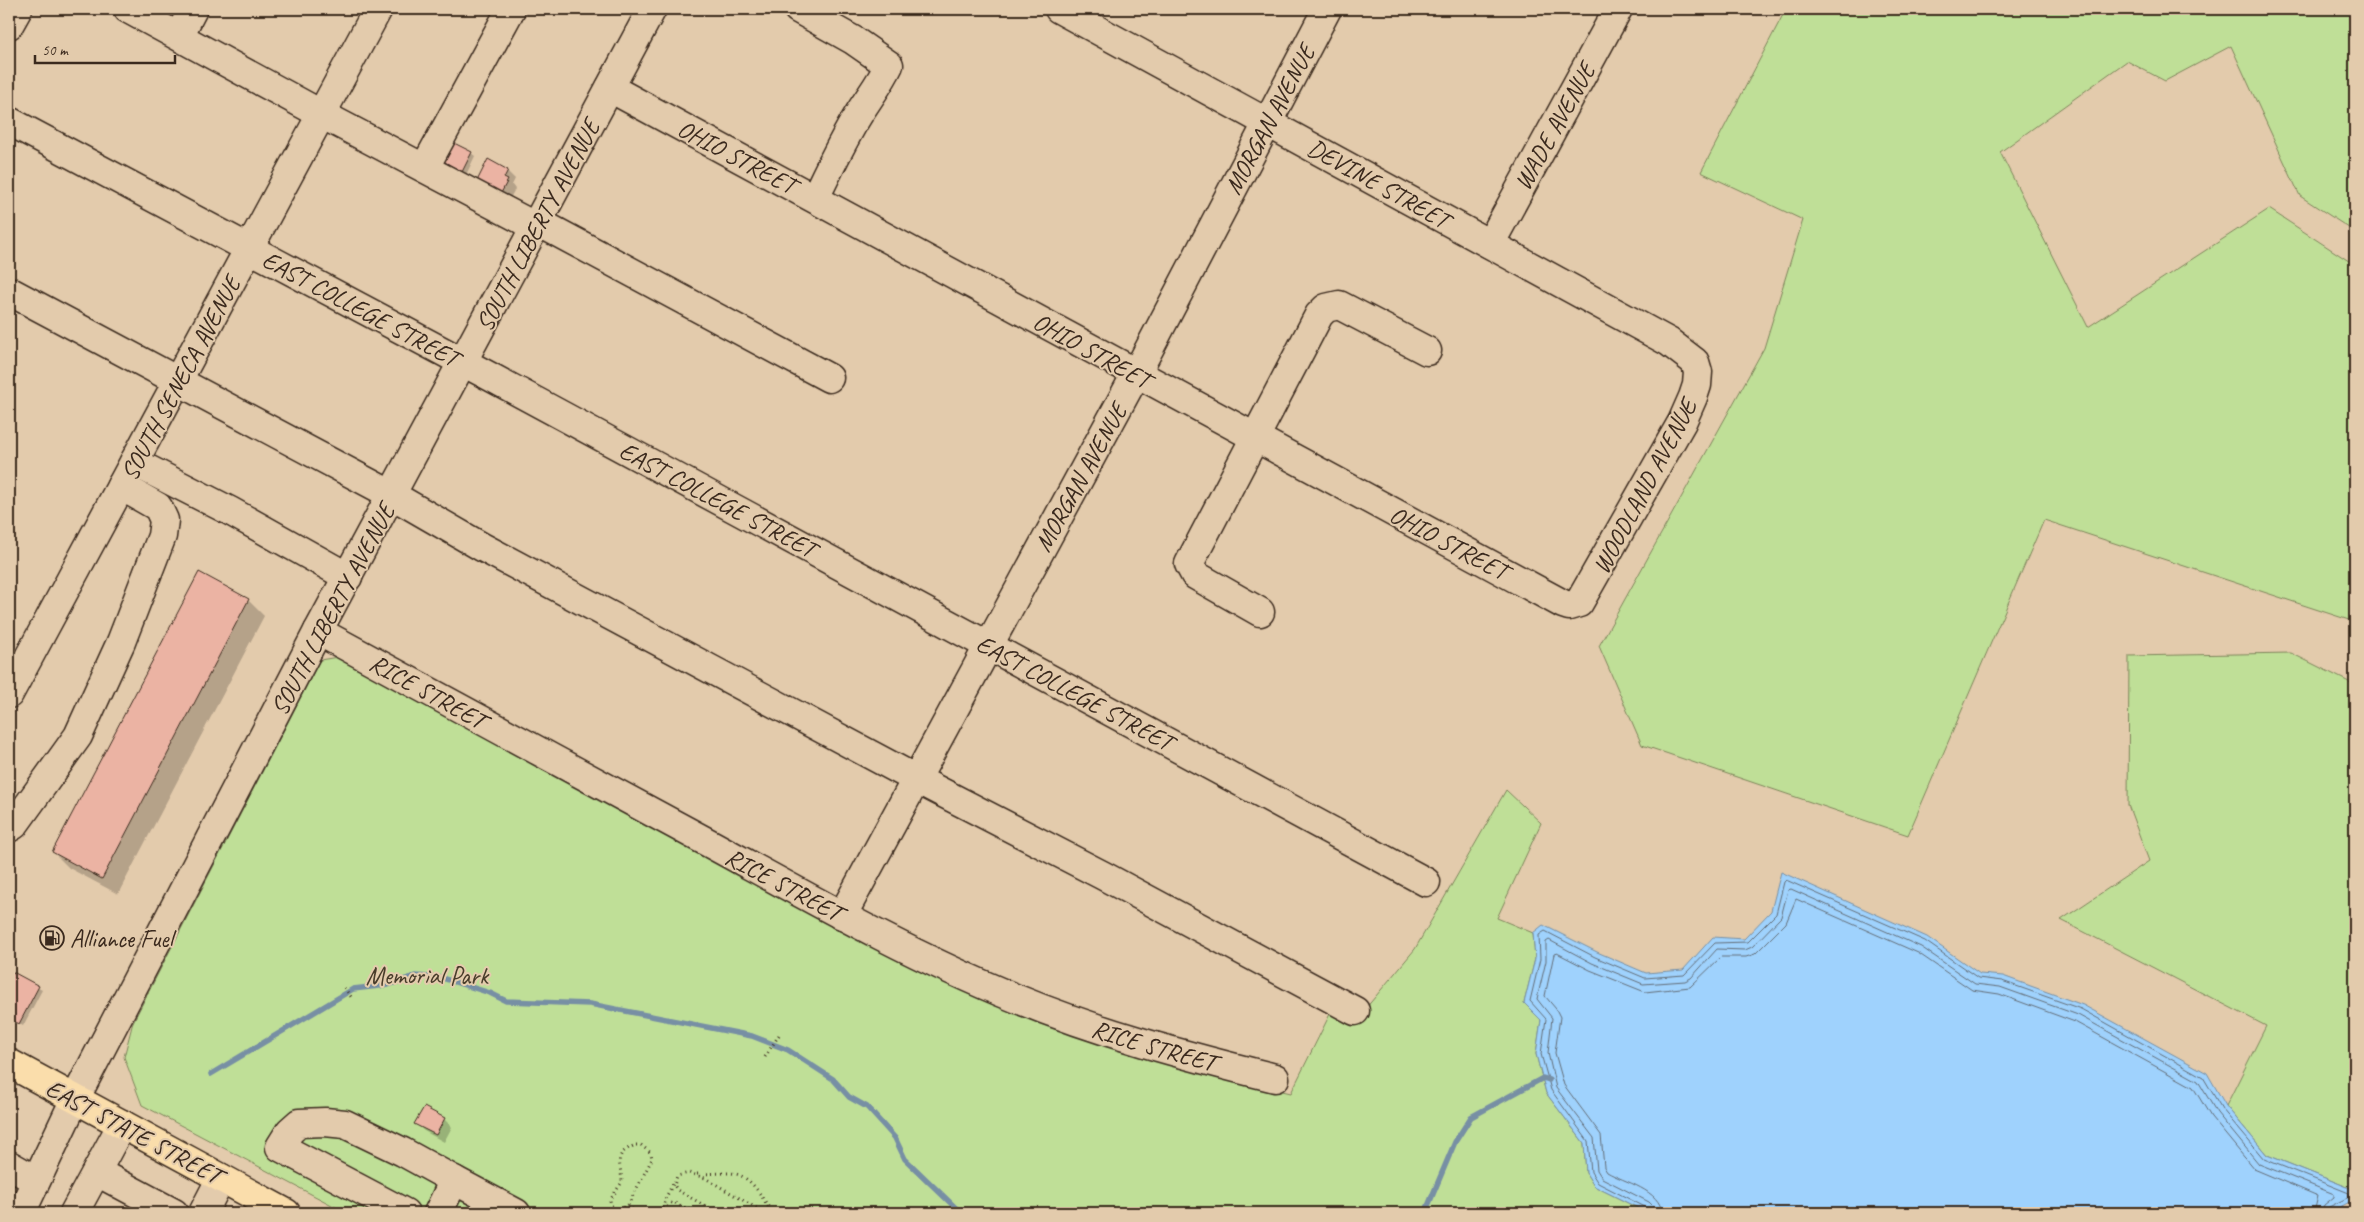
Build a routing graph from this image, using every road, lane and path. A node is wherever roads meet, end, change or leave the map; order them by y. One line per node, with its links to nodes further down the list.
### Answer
1 (18, 9): 11 (street)
2 (128, 9): 12 (street)
3 (193, 9): 12 (street)
4 (378, 9): 14 (street, SOUTH SENECA AVENUE)
5 (511, 9): 17 (street)
6 (652, 9): 13 (street, SOUTH LIBERTY AVENUE)
7 (798, 9): 18 (street)
8 (1059, 9): 16 (street, DEVINE STREET)
9 (1326, 9): 16 (street, MORGAN AVENUE)
10 (1618, 9): 20 (street, WADE AVENUE)
11 (9, 25)
12 (179, 36): 14 (street)
13 (610, 88): 18 (street, OHIO STREET); 19 (street, SOUTH LIBERTY AVENUE)
14 (322, 114): 17 (street); 21 (street, SOUTH SENECA AVENUE)
15 (9, 121): 21 (street, EAST COLLEGE STREET)
16 (1267, 121): 20 (street, DEVINE STREET); 26 (street, MORGAN AVENUE)
17 (425, 168): 19 (street)
18 (815, 198): 26 (street, OHIO STREET)
19 (537, 224): 25 (street, SOUTH LIBERTY AVENUE); 27 (street)
20 (1490, 244): 24 (street, DEVINE STREET)
21 (250, 248): 25 (street, EAST COLLEGE STREET); 28 (street, SOUTH SENECA AVENUE)
22 (9, 291): 28 (street)
23 (1427, 351): 29 (street)
24 (1695, 362): 34 (street, WOODLAND AVENUE)
25 (464, 363): 32 (street, SOUTH LIBERTY AVENUE); 37 (street, EAST COLLEGE STREET)
26 (1136, 374): 29 (street, OHIO STREET); 37 (street, MORGAN AVENUE)
27 (829, 378)
28 (178, 382): 30 (street, SOUTH SENECA AVENUE); 32 (street)
29 (1256, 438): 34 (street, OHIO STREET); 35 (street)
30 (134, 462): 31 (street, SOUTH SENECA AVENUE); 33 (street)
31 (121, 486): 38 (street, SOUTH SENECA AVENUE); 40 (street)
32 (392, 495): 33 (street, SOUTH LIBERTY AVENUE); 39 (street)
33 (348, 577): 36 (street, SOUTH LIBERTY AVENUE)
34 (1576, 605)
35 (1260, 612)
36 (318, 631): 42 (street, RICE STREET); 50 (street, SOUTH LIBERTY AVENUE)
37 (988, 644): 39 (street, MORGAN AVENUE); 41 (street, EAST COLLEGE STREET)
38 (9, 694)
39 (916, 779): 42 (street, MORGAN AVENUE); 45 (street)
40 (9, 828)
41 (1426, 882)
42 (842, 916): 49 (street, RICE STREET)
43 (344, 988): 44 (path)
44 (352, 998)
45 (1355, 1011)
46 (779, 1035): 47 (path)
47 (765, 1056)
48 (9, 1063): 50 (highway, EAST STATE STREET)
49 (1275, 1078)
50 (76, 1099): 51 (highway, EAST STATE STREET); 56 (street, SOUTH LIBERTY AVENUE)
51 (122, 1124): 53 (street); 55 (highway, EAST STATE STREET)
52 (9, 1165): 56 (street)
53 (97, 1172): 62 (street); 63 (street)
54 (694, 1174): 58 (path); 73 (path); 74 (path)
55 (221, 1178): 64 (street); 65 (highway, EAST STATE STREET)
56 (35, 1180): 61 (street, SOUTH LIBERTY AVENUE)
57 (454, 1180): 66 (street); 67 (street); 68 (street)
58 (675, 1180): 60 (path); 72 (path)
59 (628, 1205): 59 (path); 69 (path)
60 (662, 1208): 70 (path); 71 (path)
61 (23, 1212)
62 (74, 1213)
63 (174, 1213)
64 (203, 1213)
65 (286, 1213)
66 (405, 1213)
67 (438, 1213)
68 (516, 1213)
69 (636, 1213)
70 (662, 1213)
71 (696, 1213)
72 (718, 1213)
73 (765, 1213)
74 (772, 1213)

